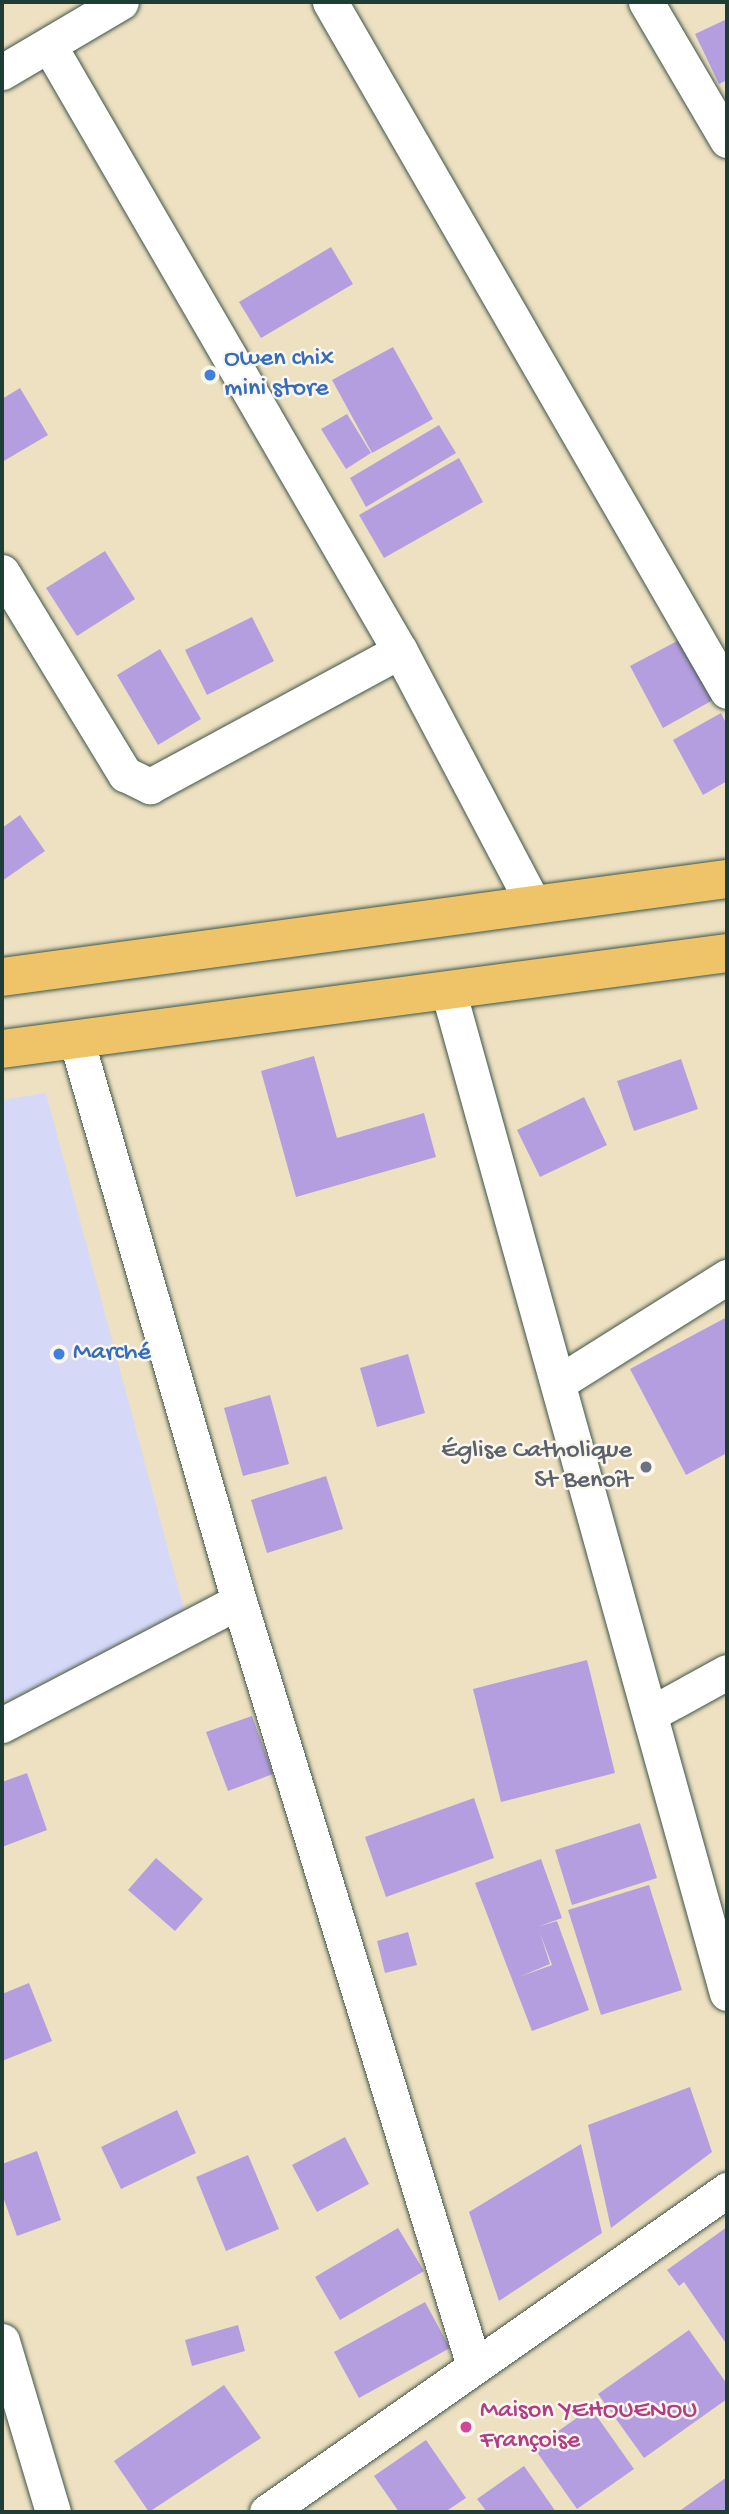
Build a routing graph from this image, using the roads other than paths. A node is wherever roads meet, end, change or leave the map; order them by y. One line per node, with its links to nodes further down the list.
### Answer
1 (121, 2): 4 (street)
2 (330, 2): 9 (street)
3 (646, 2): 6 (street)
4 (50, 47): 5 (street); 8 (street)
5 (2, 72)
6 (727, 141)
7 (2, 572): 8 (street)
8 (400, 651): 11 (street)
9 (727, 691)
10 (727, 879): 11 (main road)
11 (534, 905): 13 (main road)
12 (727, 953): 14 (main road)
13 (2, 977)
14 (448, 990): 15 (main road); 18 (street)
15 (76, 1039): 16 (main road); 19 (street)
16 (2, 1049)
17 (727, 1277): 18 (street)
18 (561, 1381): 21 (street)
19 (239, 1601): 22 (street); 26 (street)
20 (727, 1672): 21 (street)
21 (652, 1713): 23 (street)
22 (2, 1725)
23 (727, 1993)
24 (727, 2190): 26 (street)
25 (2, 2341): 27 (street)
26 (474, 2366): 28 (street)
27 (53, 2512)
28 (267, 2512)

